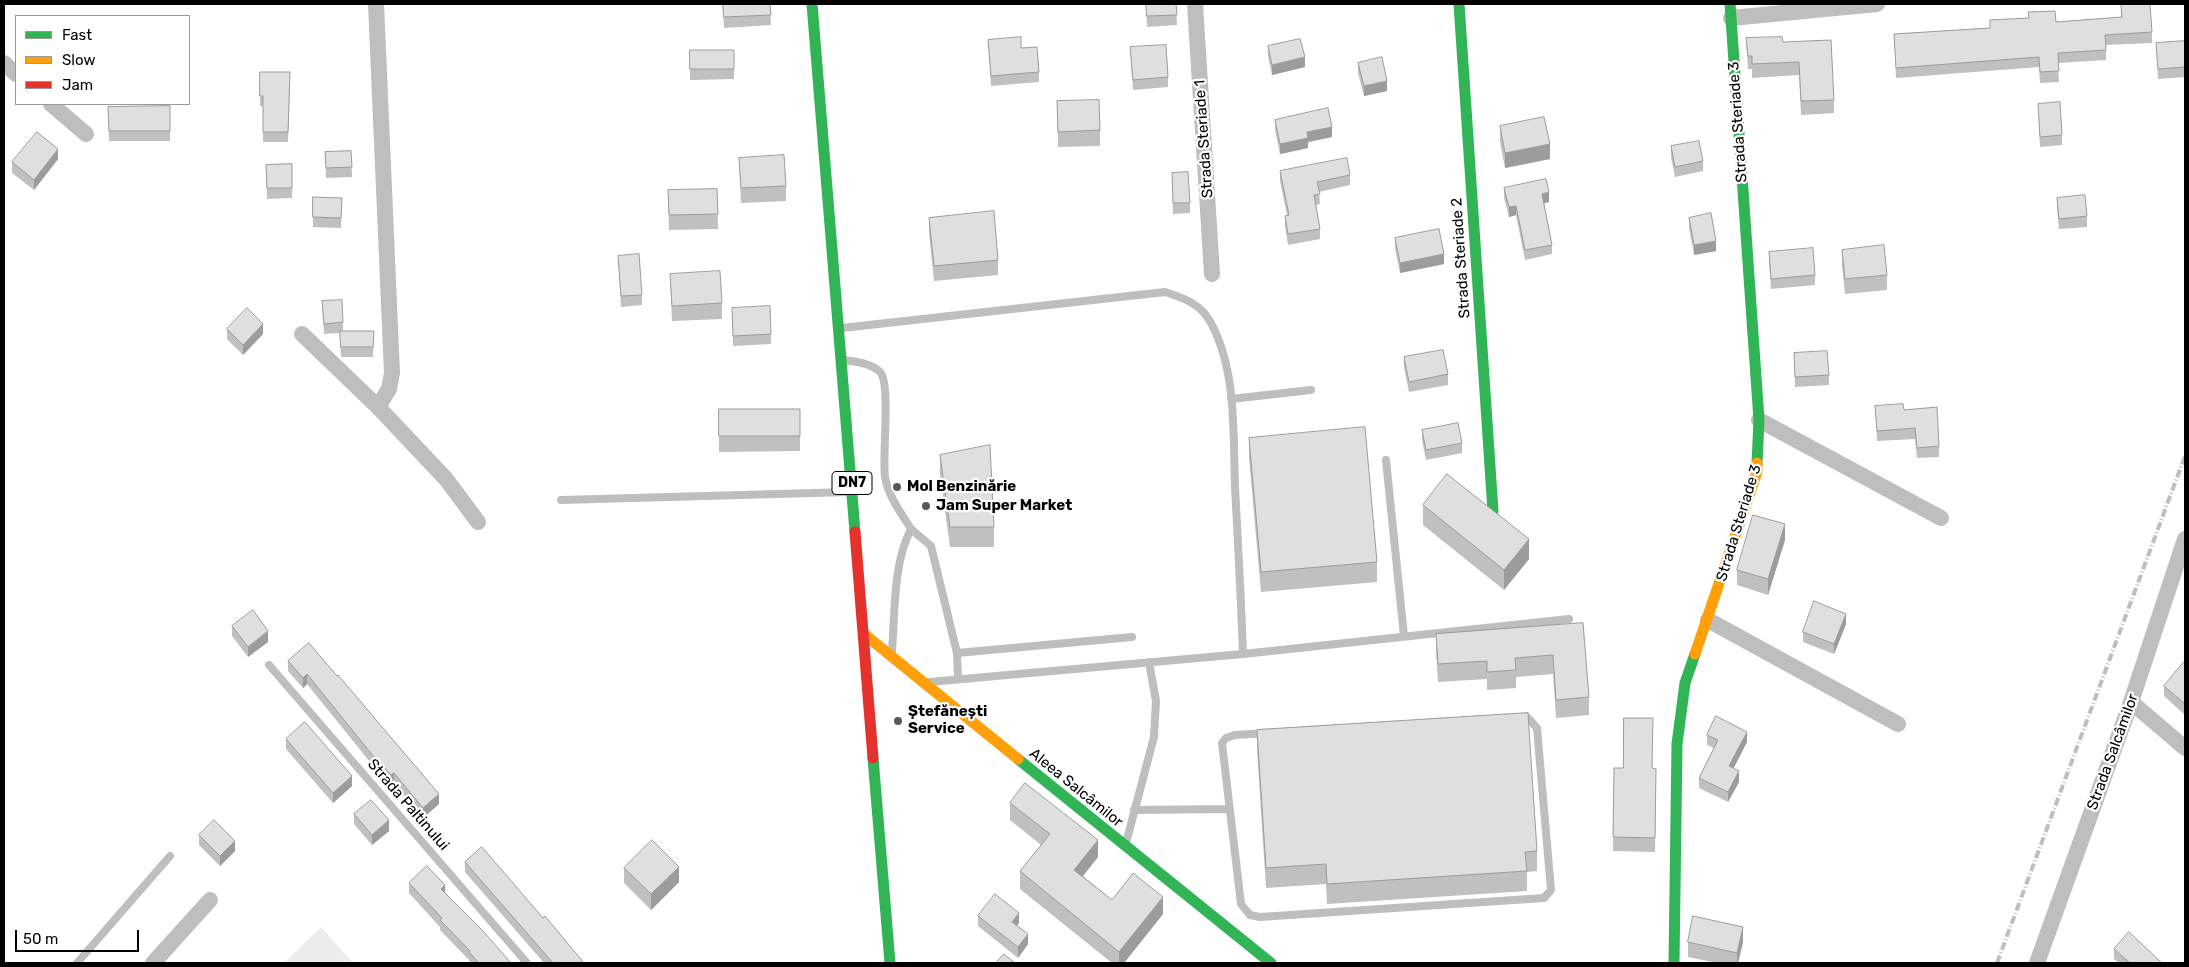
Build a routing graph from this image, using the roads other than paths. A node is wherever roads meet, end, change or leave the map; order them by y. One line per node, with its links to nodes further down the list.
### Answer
1 (376, 4): 17 (street)
2 (812, 4): 12 (street, DN7)
3 (1195, 4): 11 (street, Strada Steriade 1)
4 (1459, 4): 22 (street, Strada Steriade 2)
5 (1877, 4): 6 (street, Strada Steriade 3)
6 (1730, 11): 18 (street, Strada Steriade 3)
7 (4, 63): 8 (street)
8 (15, 73)
9 (52, 105): 10 (street)
10 (86, 134)
11 (1212, 274)
12 (840, 328): 14 (street, DN7); 16 (lane)
13 (302, 334): 17 (street)
14 (842, 360): 20 (street, DN7); 25 (lane)
15 (1311, 390): 16 (lane)
16 (1231, 399): 33 (lane)
17 (378, 407): 24 (street)
18 (1759, 420): 23 (street); 28 (street, Strada Steriade 3)
19 (1386, 460): 30 (lane)
20 (853, 492): 21 (lane); 29 (street, DN7)
21 (561, 500)
22 (1493, 510)
23 (1941, 518)
24 (478, 522)
25 (911, 528): 32 (lane); 34 (lane)
26 (2185, 539): 39 (street, Strada Salcâmilor)
27 (1569, 619): 30 (lane)
28 (1708, 620): 40 (street); 52 (street, Strada Steriade 3)
29 (864, 634): 34 (street, Aleea Salcâmilor); 50 (street, DN7)
30 (1404, 636): 33 (lane)
31 (1132, 637): 32 (lane)
32 (957, 653): 37 (lane)
33 (1243, 654): 35 (lane)
34 (891, 656): 38 (street, Aleea Salcâmilor)
35 (1149, 662): 37 (lane); 43 (lane)
36 (268, 665): 49 (lane, Strada Paltinului)
37 (958, 679): 38 (lane)
38 (922, 682): 44 (street, Aleea Salcâmilor)
39 (2131, 702): 41 (street); 53 (street, Strada Salcâmilor)
40 (1898, 724)
41 (2185, 748)
42 (1229, 809): 42 (lane); 43 (lane)
43 (1134, 810): 44 (lane)
44 (1125, 846): 51 (street, Aleea Salcâmilor)
45 (170, 856): 47 (lane)
46 (210, 900): 48 (street)
47 (77, 963)
48 (153, 963)
49 (527, 963)
50 (890, 963)
51 (1271, 963)
52 (1674, 963)
53 (2037, 963)

